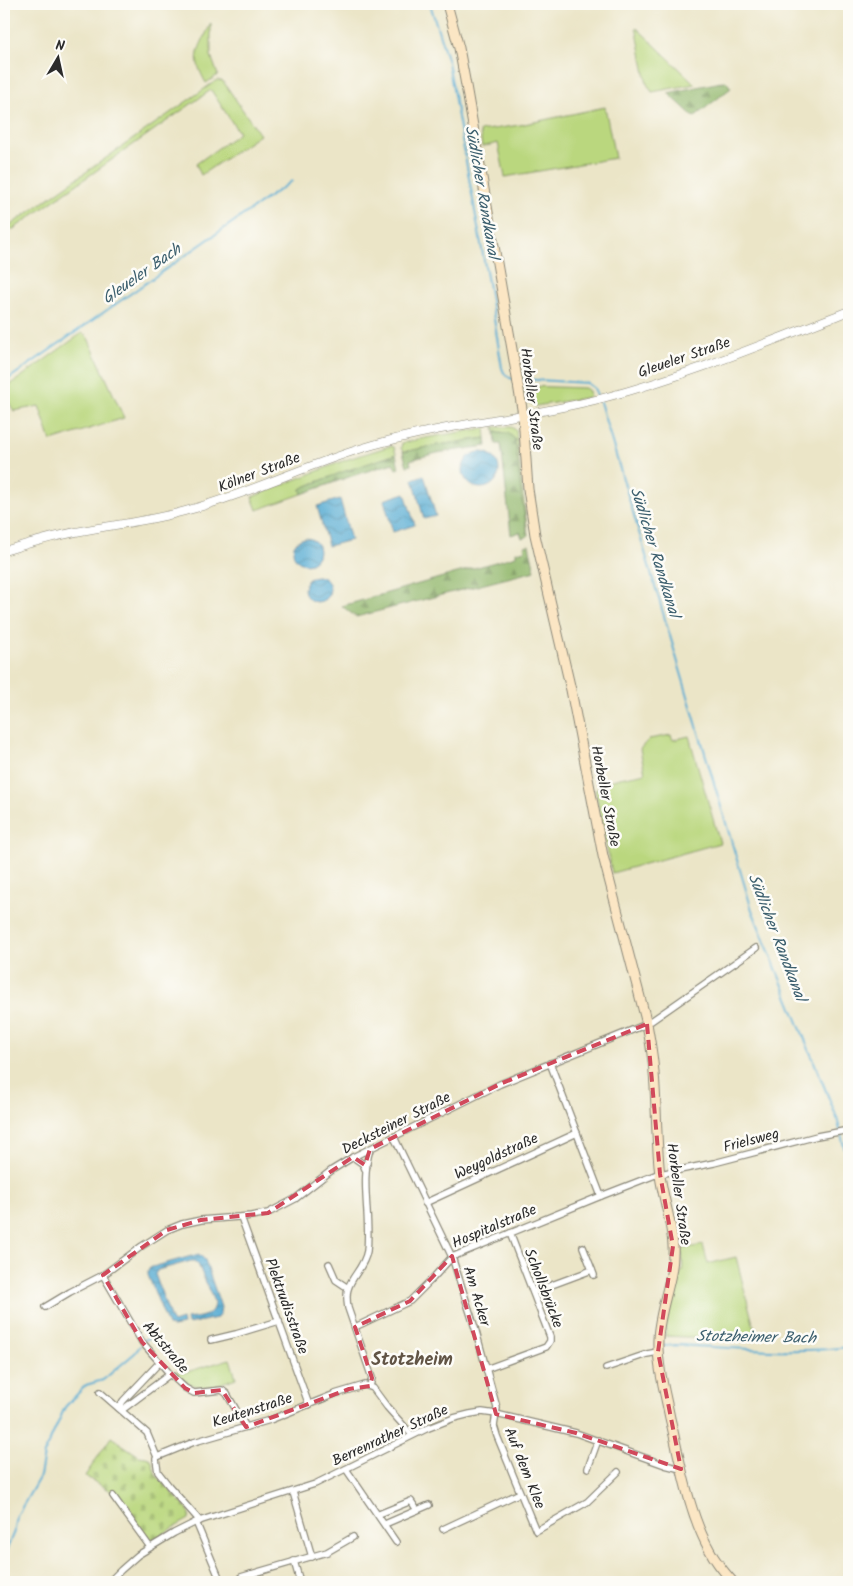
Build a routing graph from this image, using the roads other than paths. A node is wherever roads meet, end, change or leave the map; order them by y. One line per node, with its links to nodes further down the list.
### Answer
1 (447, 4): 3 (main road, Horbeller Straße)
2 (849, 311): 3 (street, Gleueler Straße)
3 (523, 415): 4 (street, Kölner Straße); 6 (main road, Horbeller Straße)
4 (4, 551)
5 (756, 948): 6 (street, Decksteiner Straße)
6 (647, 1024): 7 (street, Decksteiner Straße); 14 (main road, Horbeller Straße)
7 (550, 1063): 9 (street); 10 (street, Decksteiner Straße)
8 (849, 1130): 14 (street, Frielsweg)
9 (577, 1133): 15 (street); 16 (street, Weygoldstraße)
10 (394, 1138): 11 (street, Decksteiner Straße); 16 (street, Am Acker)
11 (370, 1149): 12 (street, Decksteiner Straße); 13 (street)
12 (353, 1157): 13 (street); 17 (street, Decksteiner Straße)
13 (366, 1169): 23 (street)
14 (660, 1174): 15 (street, Hospitalstraße); 29 (main road, Horbeller Straße)
15 (601, 1196): 18 (street, Hospitalstraße)
16 (425, 1203): 20 (street, Am Acker)
17 (241, 1217): 22 (street, Decksteiner Straße); 26 (street, Plektrudisstraße)
18 (510, 1233): 20 (street, Hospitalstraße); 24 (street, Schollsbrücke)
19 (583, 1247): 24 (street)
20 (452, 1257): 27 (street, Hospitalstraße); 32 (street, Am Acker)
21 (330, 1264): 23 (street)
22 (103, 1275): 25 (street, Decksteiner Straße); 30 (street, Abtstraße)
23 (348, 1288): 27 (street)
24 (534, 1292): 32 (street, Schollsbrücke)
25 (45, 1307)
26 (278, 1321): 28 (street); 36 (street, Plektrudisstraße)
27 (354, 1327): 34 (street)
28 (211, 1340)
29 (658, 1352): 31 (street); 45 (main road, Horbeller Straße)
30 (160, 1362): 33 (street, Abtstraße); 37 (street)
31 (606, 1368)
32 (486, 1369): 38 (street, Am Acker)
33 (170, 1374): 37 (street); 39 (street, Abtstraße)
34 (370, 1386): 36 (street, Keutenstraße); 40 (street)
35 (100, 1392): 37 (street)
36 (309, 1405): 39 (street, Keutenstraße)
37 (120, 1409): 42 (street)
38 (496, 1414): 40 (street, Berrenrather Straße); 41 (street, Berrenrather Straße); 48 (street, Auf dem Klee)
39 (246, 1427): 42 (street, Keutenstraße)
40 (412, 1435): 44 (street, Berrenrather Straße)
41 (598, 1440): 43 (street); 45 (street, Berrenrather Straße)
42 (157, 1457): 53 (street)
43 (588, 1468)
44 (346, 1469): 47 (street, Berrenrather Straße); 52 (street)
45 (681, 1469): 67 (main road, Horbeller Straße)
46 (618, 1472): 48 (street, Auf dem Klee)
47 (293, 1492): 53 (street, Berrenrather Straße); 59 (street)
48 (520, 1492): 55 (street)
49 (113, 1496): 58 (street)
50 (429, 1505): 51 (street)
51 (417, 1510): 52 (street); 54 (street)
52 (378, 1514): 54 (street)
53 (198, 1522): 58 (street, Berrenrather Straße); 64 (street)
54 (385, 1524): 57 (street)
55 (443, 1529)
56 (353, 1537): 59 (street)
57 (396, 1542)
58 (150, 1547): 63 (street, Berrenrather Straße)
59 (312, 1557): 60 (street)
60 (294, 1561): 61 (street); 66 (street)
61 (251, 1574): 62 (street); 65 (street)
62 (241, 1576)
63 (109, 1582)
64 (221, 1582)
65 (253, 1582)
66 (300, 1582)
67 (733, 1582)

